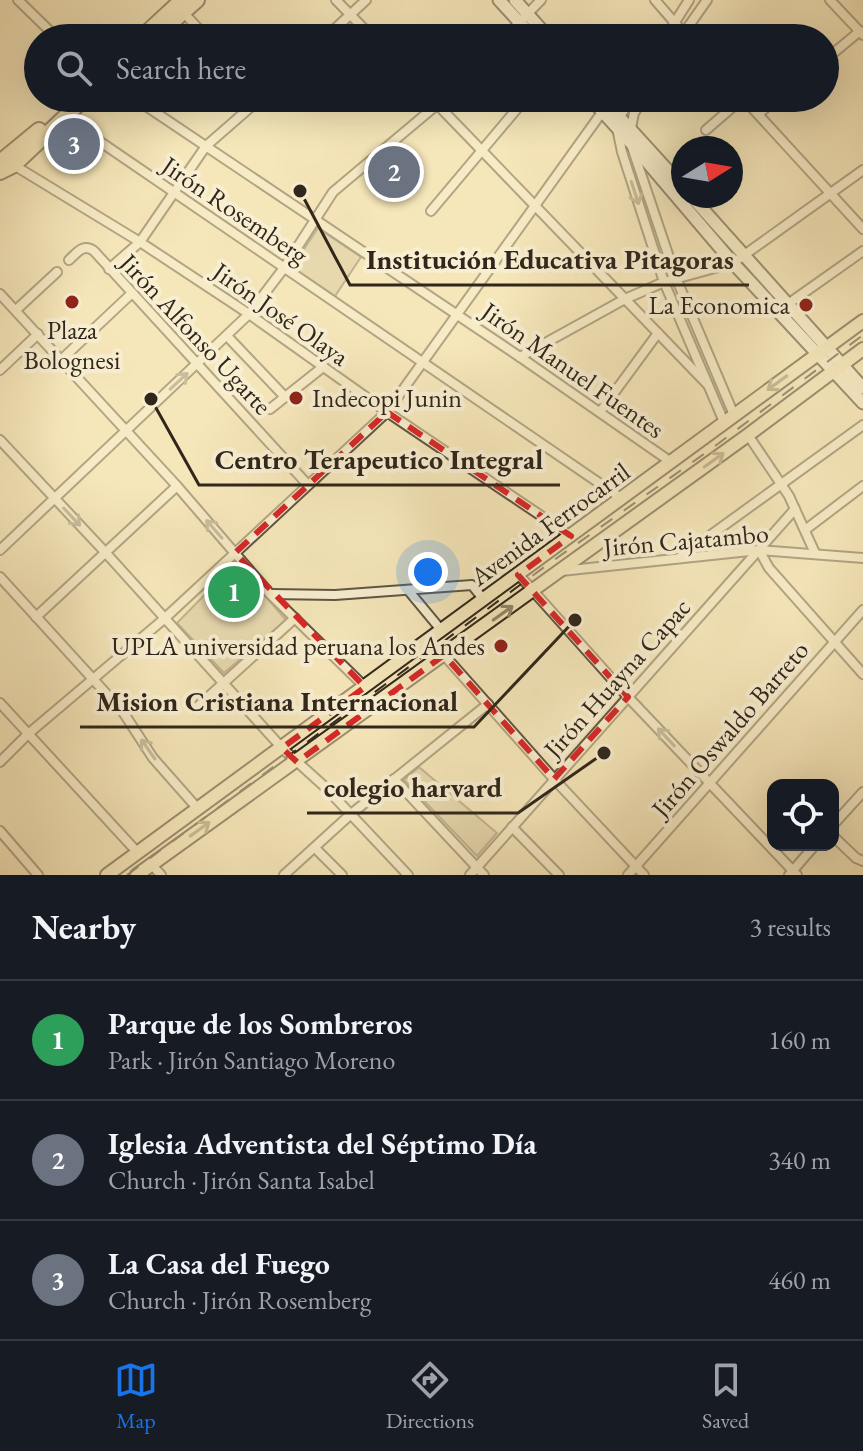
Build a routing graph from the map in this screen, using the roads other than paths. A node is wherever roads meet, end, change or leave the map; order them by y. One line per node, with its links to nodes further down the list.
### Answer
1 (18, 0): 16 (street)
2 (197, 0): 12 (highway)
3 (336, 0): 13 (street)
4 (366, 0): 13 (street)
5 (499, 0): 14 (main road)
6 (515, 0): 14 (main road)
7 (541, 0): 14 (street)
8 (655, 0): 15 (street)
9 (689, 0): 15 (street)
10 (707, 0): 27 (street)
11 (830, 0): 28 (street)
12 (178, 4): 17 (highway); 18 (highway); 19 (street)
13 (350, 15): 20 (street); 21 (street)
14 (523, 18): 22 (street); 23 (main road); 24 (main road)
15 (674, 21): 25 (street); 26 (street)
16 (43, 24)
17 (156, 24)
18 (164, 24)
19 (195, 24)
20 (340, 24)
21 (359, 24)
22 (517, 24)
23 (526, 24)
24 (531, 24)
25 (672, 24)
26 (676, 24)
27 (692, 24)
28 (861, 33): 29 (street)
29 (839, 50)
30 (61, 112): 50 (highway)
31 (70, 112): 44 (highway)
32 (155, 112): 48 (street, Jirón Manuel Fuentes)
33 (245, 112): 48 (street)
34 (424, 112): 58 (street)
35 (448, 112): 49 (street)
36 (514, 112): 49 (street)
37 (599, 112): 55 (street)
38 (610, 112): 45 (main road)
39 (626, 112): 45 (street)
40 (635, 112): 45 (street)
41 (727, 112): 46 (street)
42 (760, 112): 43 (street)
43 (758, 114): 54 (street)
44 (64, 117): 50 (highway); 53 (street, Jirón Rosemberg)
45 (622, 125): 47 (main road); 52 (main road); 69 (street, one-way to 69)
46 (706, 130)
47 (630, 142): 64 (main road); 68 (street)
48 (206, 146): 53 (street); 58 (street, Jirón Manuel Fuentes)
49 (482, 151): 55 (street); 57 (street)
50 (5, 166): 60 (street, Jirón José Olaya)
51 (863, 170): 54 (street)
52 (671, 175)
53 (174, 193): 60 (street); 65 (street, Jirón Rosemberg)
54 (830, 193): 59 (street); 62 (street)
55 (535, 205): 72 (street); 76 (street)
56 (702, 208): 62 (main road)
57 (431, 211)
58 (316, 218): 65 (street); 76 (street, Jirón Manuel Fuentes)
59 (863, 229)
60 (140, 242): 66 (street); 75 (street, Jirón José Olaya)
61 (863, 251): 73 (street)
62 (744, 254): 64 (street); 73 (main road)
63 (69, 260): 66 (street, Jirón Alfonso Ugarte)
64 (733, 263): 68 (street); 82 (main road)
65 (284, 268): 75 (street); 85 (street, Jirón Rosemberg)
66 (109, 269): 71 (street, Jirón Alfonso Ugarte)
67 (57, 272): 74 (street)
68 (676, 278): 69 (street); 97 (street)
69 (664, 282): 72 (street); 90 (street)
70 (0, 294): 74 (street)
71 (131, 294): 84 (street); 86 (street, Jirón Alfonso Ugarte)
72 (625, 299): 78 (street); 83 (street)
73 (788, 304): 82 (main road)
74 (16, 310): 79 (street)
75 (249, 314): 80 (street); 87 (street, Jirón José Olaya)
76 (457, 314): 83 (street, Jirón Manuel Fuentes); 85 (street)
77 (863, 321): 82 (main road, Avenida Ferrocarril)
78 (658, 333): 90 (street); 96 (street)
79 (38, 334): 84 (street); 89 (street)
80 (227, 336): 86 (street); 92 (street)
81 (863, 349): 88 (main road, Avenida Ferrocarril)
82 (822, 351): 88 (main road); 97 (main road, Avenida Ferrocarril, one-way to 97)
83 (520, 357): 96 (street, Jirón Manuel Fuentes)
84 (61, 360): 99 (street)
85 (422, 362): 95 (street); 107 (street, Jirón Rosemberg)
86 (196, 364): 99 (street, one-way to 86); 103 (street, Jirón Alfonso Ugarte)
87 (323, 367): 92 (street); 95 (street, Jirón José Olaya)
88 (838, 368): 91 (main road); 93 (main road); 100 (main road, Avenida Ferrocarril)
89 (0, 370)
90 (708, 385): 97 (street)
91 (863, 388)
92 (285, 397): 94 (street)
93 (863, 403)
94 (270, 409)
95 (387, 412): 103 (street); 111 (street, Jirón José Olaya)
96 (600, 412): 102 (street, Jirón Manuel Fuentes)
97 (729, 418): 102 (main road, Avenida Ferrocarril)
98 (863, 425): 104 (street)
99 (126, 431): 105 (street); 108 (street)
100 (748, 435): 104 (street); 114 (main road, Avenida Ferrocarril, one-way to 100)
101 (0, 440): 108 (street)
102 (671, 462): 107 (main road, Avenida Ferrocarril)
103 (308, 485): 116 (street)
104 (781, 485): 109 (street); 119 (street)
105 (177, 486): 115 (street); 116 (street, one-way to 105)
106 (863, 486): 110 (street)
107 (621, 498): 111 (main road, Avenida Ferrocarril)
108 (54, 499): 112 (street); 115 (street, one-way to 115)
109 (795, 509): 110 (street); 113 (street, Jirón Huayna Capac)
110 (805, 530): 117 (street)
111 (571, 536): 122 (main road, Avenida Ferrocarril)
112 (0, 550)
113 (759, 550): 117 (street, Jirón Cajatambo); 119 (street, Jirón Cajatambo); 133 (street); 139 (street, Jirón Huayna Capac)
114 (588, 551): 120 (street); 121 (main road, Avenida Ferrocarril)
115 (105, 552): 129 (street); 131 (street)
116 (235, 553): 126 (street); 131 (street)
117 (815, 553): 118 (street, Jirón Cajatambo)
118 (863, 558)
119 (678, 559): 120 (street, Jirón Cajatambo)
120 (592, 568): 121 (street, Jirón Cajatambo)
121 (560, 571): 125 (main road, Avenida Ferrocarril)
122 (518, 574): 125 (street); 127 (main road, Avenida Ferrocarril)
123 (0, 577): 129 (street)
124 (408, 590): 126 (street); 127 (street); 132 (street)
125 (532, 592): 134 (main road, Avenida Ferrocarril, one-way to 125); 139 (street)
126 (270, 594): 130 (street)
127 (484, 600): 132 (main road, Avenida Ferrocarril)
128 (863, 610): 133 (street, Jirón Oswaldo Barreto)
129 (36, 617): 136 (street)
130 (295, 618): 137 (street); 138 (street)
131 (164, 619): 136 (street); 137 (street)
132 (442, 631): 138 (main road, Avenida Ferrocarril)
133 (834, 642): 135 (street); 149 (street, Jirón Oswaldo Barreto)
134 (444, 655): 141 (street); 146 (main road, Avenida Ferrocarril)
135 (863, 674)
136 (93, 679): 143 (street); 151 (street, one-way to 136)
137 (223, 683): 142 (street); 144 (street)
138 (365, 687): 144 (main road, Avenida Ferrocarril)
139 (628, 697): 148 (street, Jirón Huayna Capac); 149 (street, one-way to 139)
140 (0, 703): 143 (street)
141 (488, 704): 147 (street); 148 (street)
142 (195, 709)
143 (28, 734): 145 (street); 159 (street)
144 (282, 748): 146 (street); 151 (main road, Avenida Ferrocarril)
145 (0, 762)
146 (297, 762): 152 (street); 161 (main road, Avenida Ferrocarril, one-way to 146)
147 (394, 779): 152 (street); 163 (street)
148 (554, 779): 154 (street, Jirón Huayna Capac); 162 (street)
149 (710, 783): 162 (street, Jirón Oswaldo Barreto); 164 (street)
150 (863, 792): 153 (street)
151 (198, 809): 159 (main road, Avenida Ferrocarril)
152 (351, 814): 157 (street); 171 (street)
153 (839, 818)
154 (512, 827): 163 (street, Jirón Huayna Capac); 174 (street)
155 (0, 831): 165 (street)
156 (839, 842): 160 (street)
157 (315, 848): 169 (street); 170 (street)
158 (810, 851): 164 (street)
159 (138, 853): 166 (main road, Avenida Ferrocarril)
160 (863, 861)
161 (151, 864): 167 (main road, Avenida Ferrocarril); 168 (street)
162 (636, 866): 175 (street, Jirón Oswaldo Barreto); 176 (street)
163 (476, 867): 172 (street, Jirón Huayna Capac); 173 (street)
164 (793, 874)
165 (38, 875)
166 (107, 875)
167 (137, 875)
168 (161, 875)
169 (284, 875)
170 (342, 875)
171 (408, 875)
172 (470, 875)
173 (484, 875)
174 (559, 875)
175 (628, 875)
176 (644, 875)

